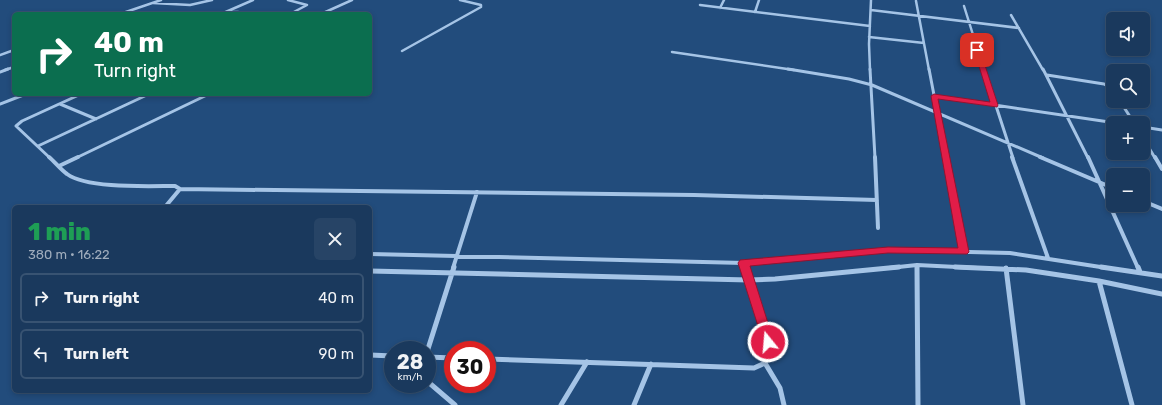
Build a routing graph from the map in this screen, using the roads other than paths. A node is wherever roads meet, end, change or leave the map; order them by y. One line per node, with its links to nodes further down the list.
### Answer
1 (161, 0): 11 (street)
2 (212, 0): 11 (street)
3 (253, 0): 16 (street)
4 (288, 0): 19 (street)
5 (352, 0): 20 (street)
6 (460, 0): 30 (street)
7 (724, 0): 14 (street)
8 (759, 0): 21 (street)
9 (871, 0): 15 (street)
10 (916, 1): 23 (street)
11 (153, 3): 17 (street)
12 (700, 5): 14 (street)
13 (964, 6): 24 (street)
14 (720, 8): 21 (street)
15 (871, 10): 23 (street); 25 (street)
16 (227, 11): 18 (street)
17 (126, 12)
18 (237, 12)
19 (294, 12)
20 (325, 12)
21 (755, 12): 25 (street)
22 (1011, 15): 26 (street)
23 (919, 16): 24 (street); 28 (street)
24 (969, 22): 26 (street); 45 (street)
25 (870, 26): 27 (street)
26 (1019, 28): 35 (street)
27 (870, 37): 28 (street); 36 (street)
28 (924, 43): 42 (street)
29 (12, 51): 32 (street)
30 (402, 51)
31 (672, 52): 36 (street)
32 (0, 55)
33 (10, 69): 34 (street)
34 (0, 72)
35 (1047, 75): 37 (street); 47 (street)
36 (872, 85): 46 (street); 61 (street)
37 (1106, 85)
38 (21, 96): 43 (street)
39 (77, 96): 44 (street)
40 (146, 96): 48 (street)
41 (205, 96): 55 (street)
42 (934, 96): 45 (street); 46 (street)
43 (0, 104)
44 (60, 104): 48 (street); 53 (street)
45 (994, 105): 47 (street); 52 (street)
46 (938, 112): 52 (street); 66 (street)
47 (1067, 116): 49 (street); 57 (street)
48 (96, 119): 53 (street)
49 (1106, 122)
50 (1150, 128): 51 (street)
51 (1162, 130)
52 (1007, 142): 57 (street); 69 (street)
53 (38, 146): 55 (street)
54 (1150, 149): 56 (street)
55 (59, 166): 59 (street)
56 (1162, 169)
57 (1101, 183): 58 (street); 74 (street)
58 (1106, 185)
59 (180, 189): 60 (street); 63 (street)
60 (477, 192): 61 (street); 68 (street)
61 (877, 200): 65 (street)
62 (1150, 204): 64 (street)
63 (167, 205)
64 (1162, 209)
65 (878, 228)
66 (964, 252): 69 (street); 70 (street)
67 (372, 254): 68 (street)
68 (457, 257): 70 (street); 75 (street)
69 (1048, 258): 74 (street)
70 (744, 263): 77 (street)
71 (917, 265): 72 (street); 77 (street); 92 (street)
72 (1006, 268): 78 (street); 93 (street)
73 (372, 272): 75 (street)
74 (1140, 272): 76 (street)
75 (451, 274): 77 (street); 80 (street)
76 (1162, 276)
77 (749, 280): 85 (street)
78 (1099, 281): 79 (street); 94 (street)
79 (1162, 294)
80 (430, 341)
81 (372, 355): 82 (street)
82 (384, 356)
83 (496, 359): 84 (street)
84 (587, 362): 86 (street); 89 (street)
85 (766, 363): 86 (street); 91 (street)
86 (651, 364): 90 (street)
87 (436, 388): 88 (street)
88 (455, 405)
89 (561, 405)
90 (634, 405)
91 (784, 405)
92 (918, 405)
93 (1023, 405)
94 (1132, 405)

